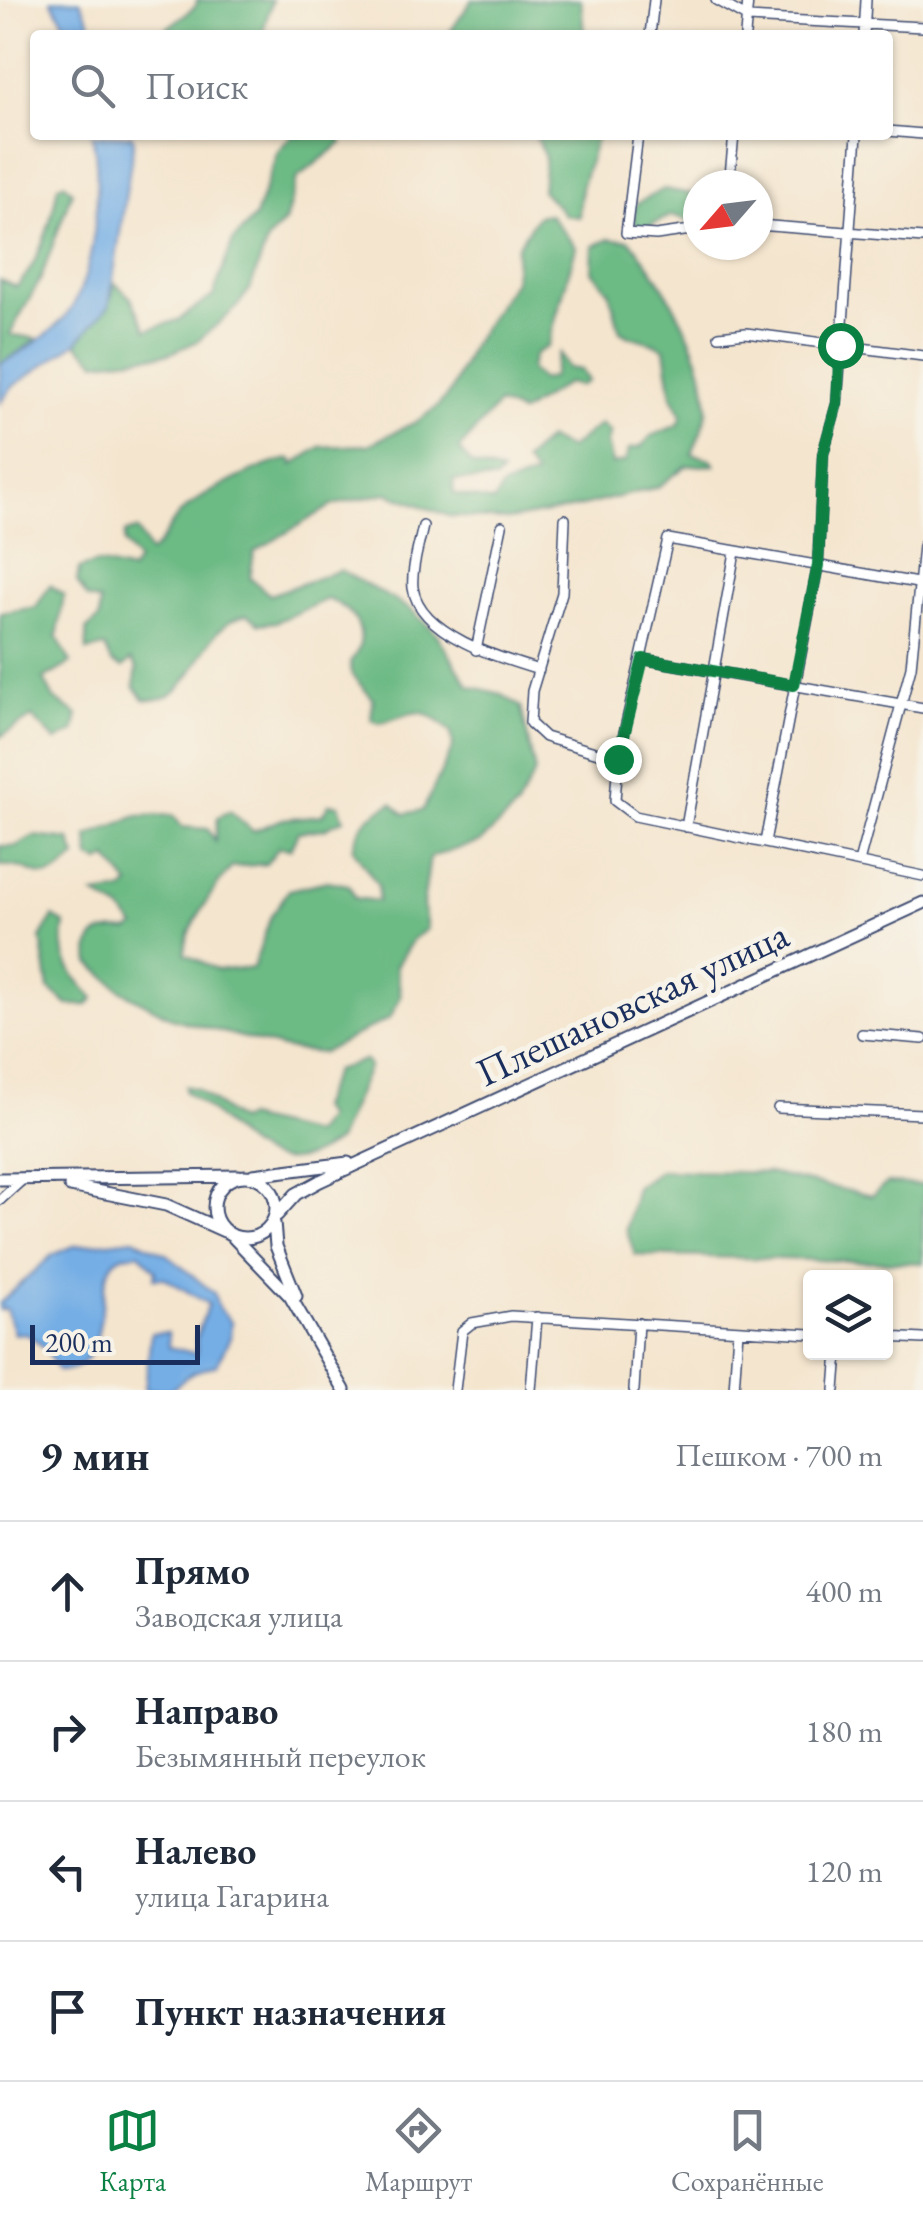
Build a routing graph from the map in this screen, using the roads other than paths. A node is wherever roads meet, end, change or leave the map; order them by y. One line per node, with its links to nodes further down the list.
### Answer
1 (654, 0): 8 (street)
2 (716, 0): 5 (street)
3 (748, 0): 5 (street)
4 (866, 0): 6 (street)
5 (748, 18): 6 (street); 9 (street)
6 (864, 23): 7 (street); 10 (street)
7 (923, 27)
8 (651, 30)
9 (746, 30)
10 (864, 30)
11 (893, 131): 12 (street)
12 (923, 134)
13 (637, 140): 18 (street)
14 (733, 140): 16 (street)
15 (856, 140): 19 (street)
16 (730, 170)
17 (773, 225): 19 (street)
18 (683, 232)
19 (848, 232): 20 (street); 22 (street)
20 (923, 238)
21 (718, 336): 22 (street)
22 (840, 345): 23 (street); 29 (street)
23 (923, 356)
24 (566, 518): 33 (street)
25 (423, 526): 31 (street)
26 (502, 526): 31 (street)
27 (923, 546): 30 (street)
28 (735, 552): 29 (street); 32 (street); 34 (street)
29 (818, 565): 30 (street); 35 (street)
30 (921, 584): 36 (street)
31 (476, 650): 33 (street)
32 (643, 659): 34 (street); 38 (street)
33 (539, 670): 38 (street)
34 (715, 671): 35 (street); 39 (street)
35 (794, 685): 36 (street); 40 (street)
36 (901, 704): 37 (street); 41 (street)
37 (923, 708)
38 (618, 759): 39 (street)
39 (686, 827): 40 (street)
40 (764, 842): 41 (street)
41 (859, 862): 42 (street)
42 (923, 876)
43 (923, 903): 48 (main road, Плешановская улица)
44 (862, 1034): 45 (street)
45 (923, 1039)
46 (778, 1108): 47 (street)
47 (923, 1114)
48 (367, 1159): 49 (main road); 53 (main road, Плешановская улица)
49 (243, 1176): 51 (main road); 53 (main road); 54 (main road)
50 (0, 1179): 51 (main road)
51 (29, 1181): 52 (street); 54 (main road)
52 (0, 1200)
53 (275, 1218): 54 (main road); 56 (main road)
54 (227, 1233): 56 (main road)
55 (538, 1318): 57 (street); 64 (street); 65 (street)
56 (308, 1323): 63 (main road)
57 (638, 1323): 58 (street); 66 (street)
58 (738, 1330): 59 (street); 67 (street)
59 (803, 1334)
60 (893, 1338): 61 (street)
61 (923, 1339)
62 (837, 1360): 68 (street)
63 (344, 1390)
64 (455, 1390)
65 (531, 1390)
66 (634, 1390)
67 (734, 1390)
68 (835, 1390)

